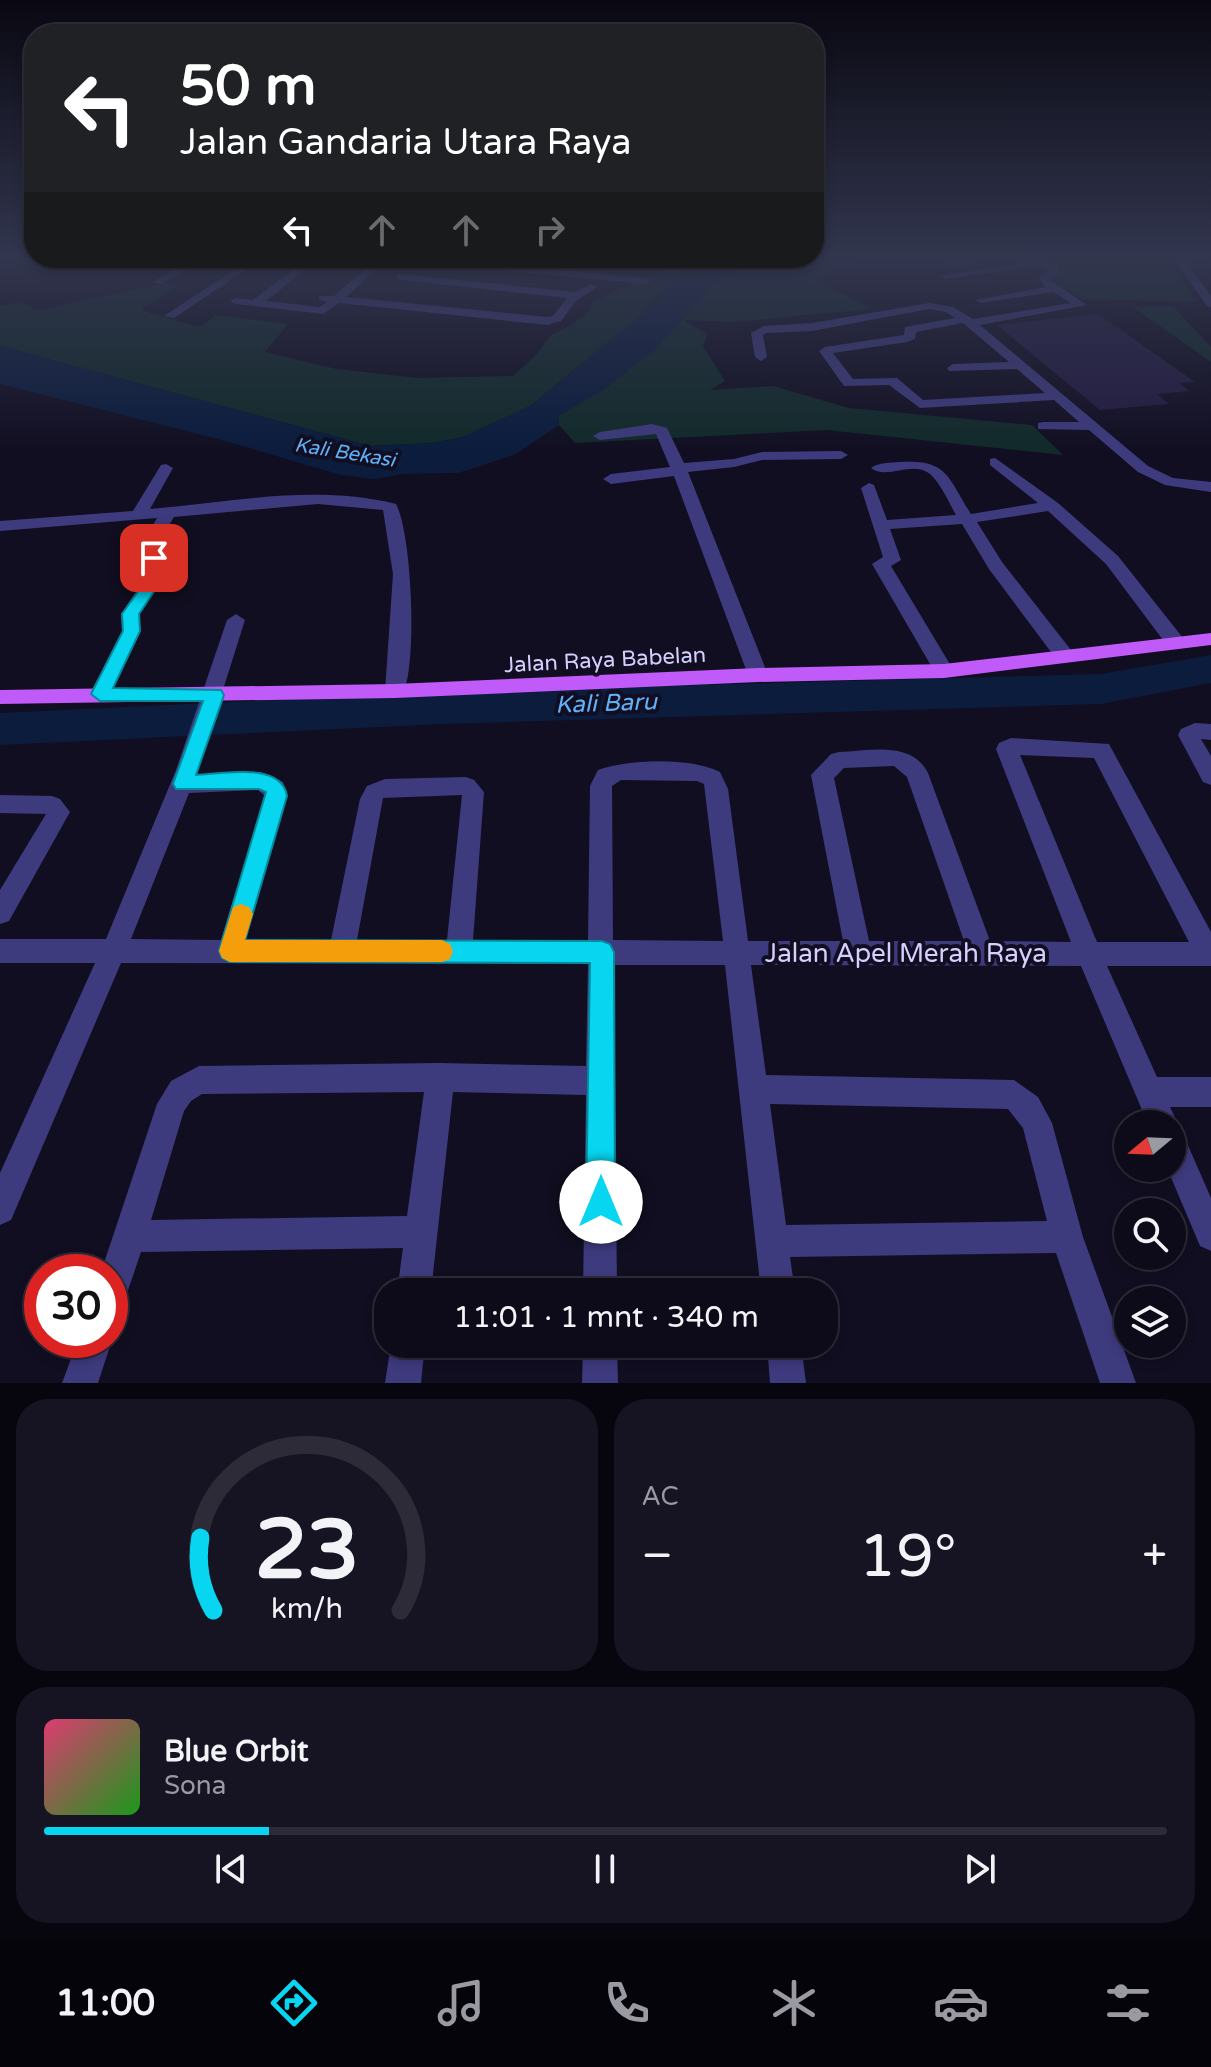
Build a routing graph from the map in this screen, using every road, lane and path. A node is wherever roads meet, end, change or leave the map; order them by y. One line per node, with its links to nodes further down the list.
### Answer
1 (831, 324): 4 (street)
2 (951, 324): 7 (street)
3 (971, 324): 5 (street)
4 (761, 357)
5 (1020, 365): 6 (street); 7 (street)
6 (953, 368)
7 (1056, 396): 9 (street)
8 (1043, 426): 9 (street)
9 (1092, 426): 17 (street)
10 (600, 436): 15 (street)
11 (841, 455): 15 (street)
12 (995, 462): 19 (street)
13 (166, 468): 21 (street)
14 (878, 468): 22 (street)
15 (678, 470): 16 (street); 30 (street)
16 (611, 479)
17 (1211, 487)
18 (869, 488): 23 (street)
19 (1052, 506): 22 (street); 27 (street)
20 (168, 513): 21 (street); 31 (street); 32 (street)
21 (138, 516): 24 (street)
22 (967, 519): 23 (street); 28 (street)
23 (881, 525): 29 (street)
24 (0, 526)
25 (236, 620): 33 (street)
26 (1211, 639): 27 (main road, Jalan Raya Babelan)
27 (1176, 643): 28 (main road, Jalan Raya Babelan)
28 (1064, 655): 29 (main road, Jalan Raya Babelan)
29 (944, 671): 30 (main road, Jalan Raya Babelan)
30 (758, 675): 31 (main road, Jalan Raya Babelan)
31 (395, 691): 33 (main road, Jalan Raya Babelan)
32 (100, 694): 33 (main road, Jalan Raya Babelan); 34 (main road, Jalan Raya Babelan)
33 (214, 695): 37 (street)
34 (0, 697)
35 (1211, 732): 36 (street)
36 (1211, 776)
37 (183, 784): 40 (street); 42 (street)
38 (0, 804): 39 (street)
39 (0, 913)
40 (112, 950): 41 (street, Jalan Apel Merah Raya); 42 (street, Jalan Apel Merah Raya); 58 (street)
41 (0, 951)
42 (230, 951): 43 (street, Jalan Apel Merah Raya)
43 (342, 951): 44 (street, Jalan Apel Merah Raya); 44 (street)
44 (459, 951): 45 (street, Jalan Apel Merah Raya)
45 (602, 952): 46 (street, Jalan Apel Merah Raya); 46 (street); 52 (street)
46 (738, 952): 47 (street, Jalan Apel Merah Raya); 53 (street)
47 (858, 952): 48 (street, Jalan Apel Merah Raya); 48 (street)
48 (981, 953): 49 (street, Jalan Apel Merah Raya)
49 (1089, 954): 50 (street, Jalan Apel Merah Raya); 50 (street); 54 (street)
50 (1210, 954)
51 (440, 1077): 52 (street); 59 (street); 61 (street)
52 (601, 1081): 66 (street)
53 (755, 1089): 62 (street); 63 (street)
54 (1149, 1092): 55 (street); 56 (street)
55 (1211, 1092)
56 (1157, 1110)
57 (1186, 1177): 60 (street)
58 (0, 1209)
59 (421, 1232): 61 (street); 65 (street)
60 (1211, 1235)
61 (131, 1236): 64 (street)
62 (1067, 1237): 63 (street); 76 (street)
63 (773, 1241): 67 (street)
64 (125, 1254)
65 (416, 1278)
66 (600, 1278)
67 (777, 1278)
68 (89, 1358): 72 (street)
69 (406, 1358): 73 (street)
70 (600, 1358): 74 (street)
71 (785, 1358): 75 (street)
72 (80, 1383)
73 (403, 1383)
74 (600, 1383)
75 (788, 1383)
76 (1118, 1383)

